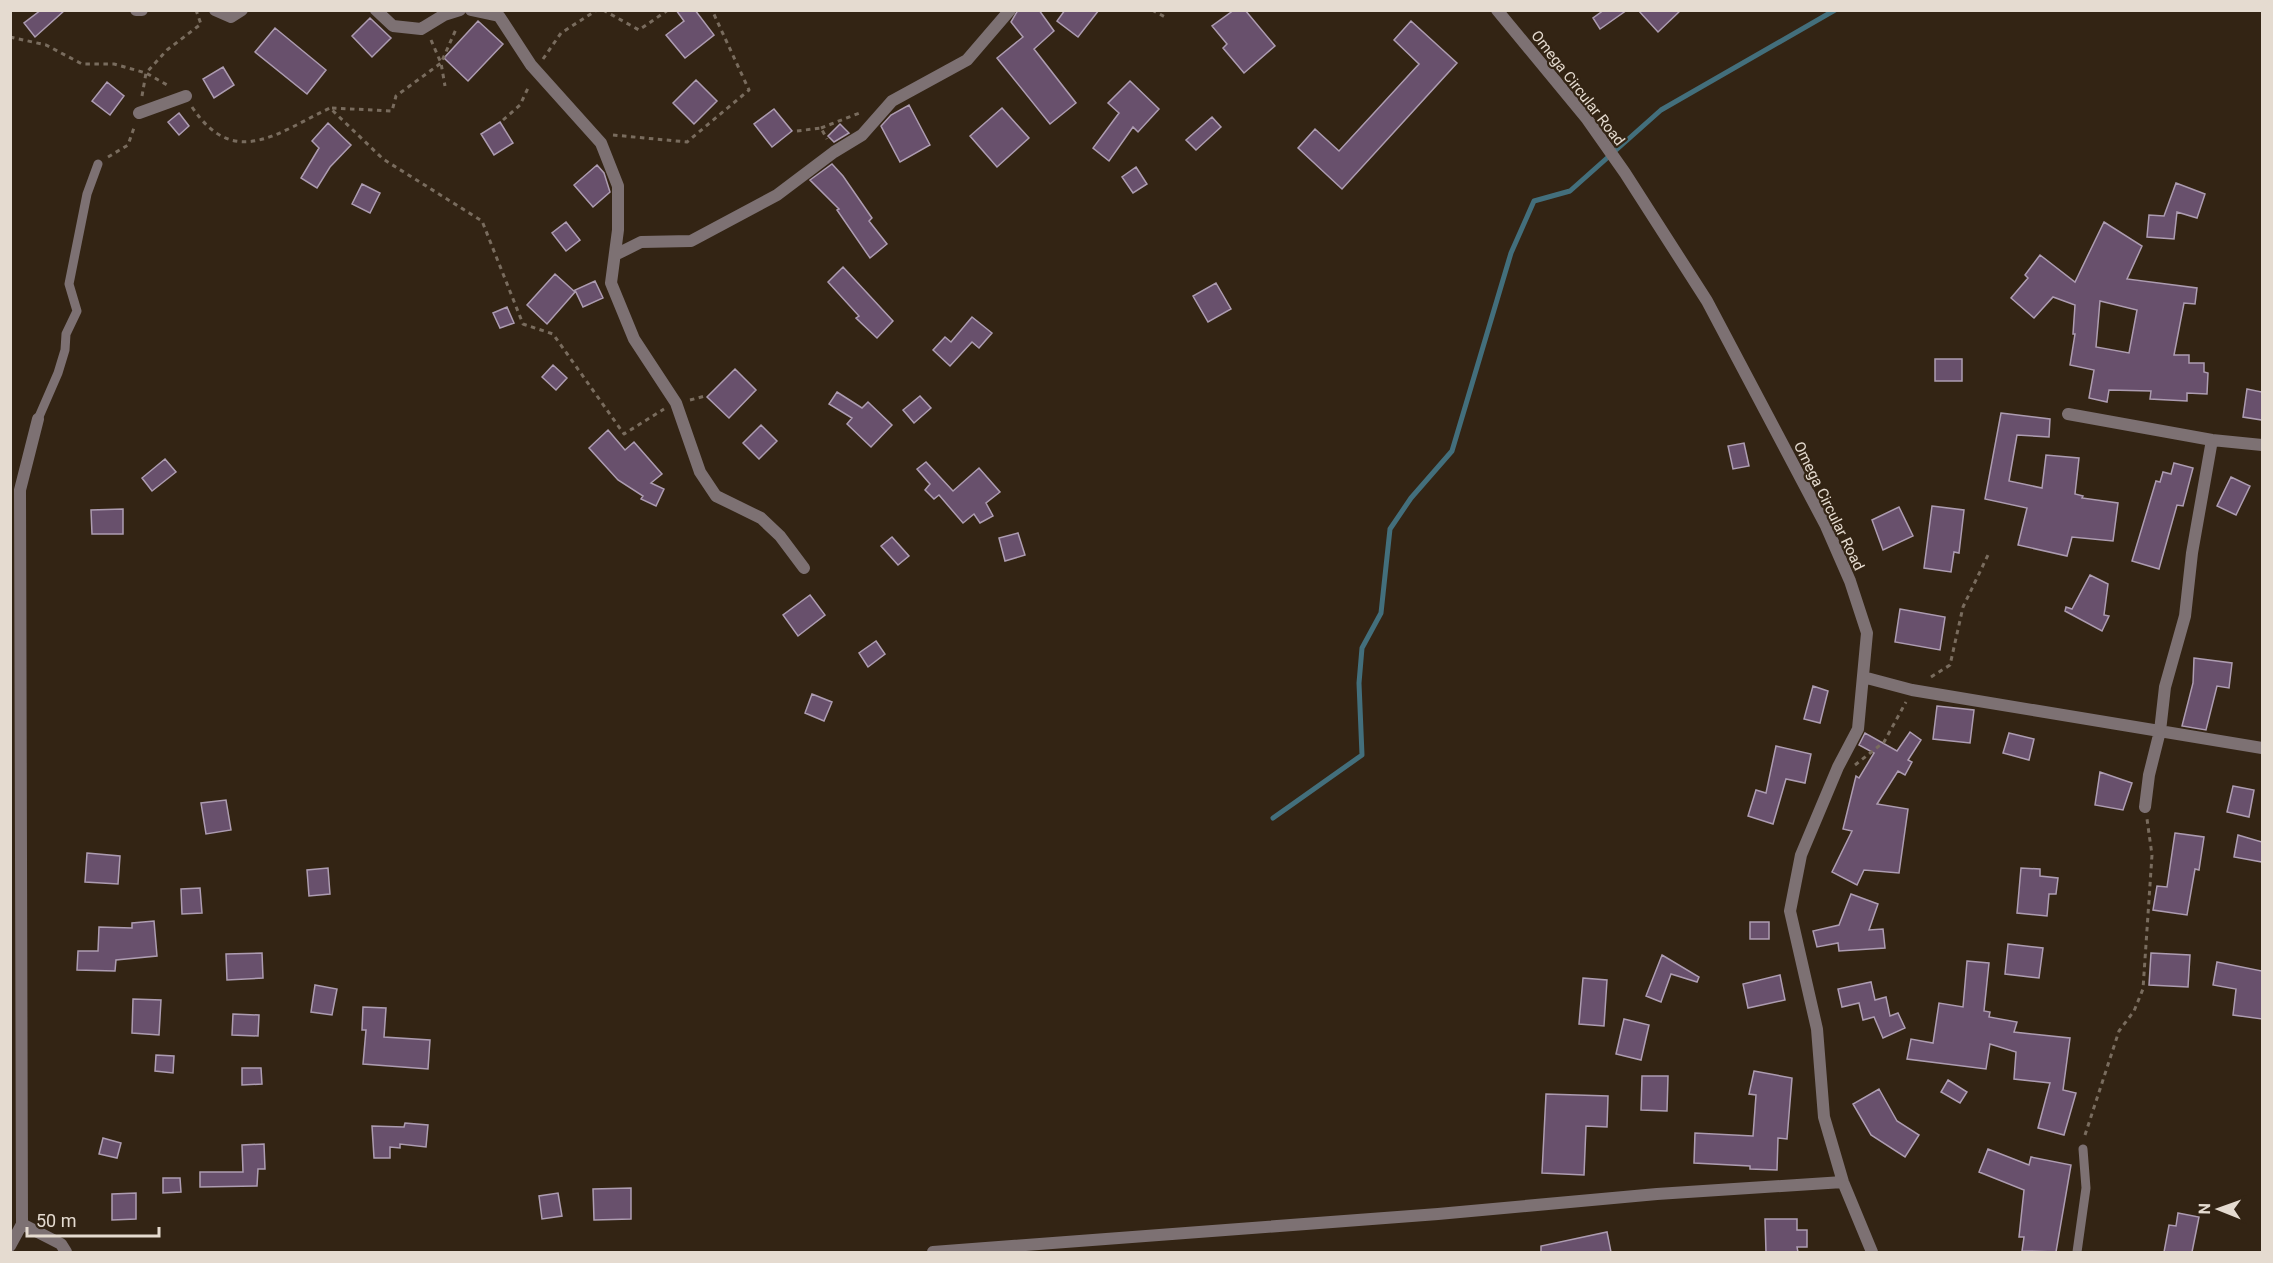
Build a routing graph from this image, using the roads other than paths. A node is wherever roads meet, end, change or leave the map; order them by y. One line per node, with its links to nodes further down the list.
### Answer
1 (136, 10): 2 (street)
2 (142, 10)
3 (215, 10): 4 (street)
4 (242, 10)
5 (376, 10): 9 (street)
6 (471, 10): 13 (street)
7 (1010, 10): 13 (street)
8 (1497, 10): 19 (street, Omega Circular Road)
9 (460, 16)
10 (186, 96): 11 (street)
11 (139, 113)
12 (98, 164): 15 (lane)
13 (615, 255): 18 (street)
14 (2068, 414): 16 (street)
15 (38, 419): 25 (street)
16 (2212, 440): 17 (street); 20 (street)
17 (2262, 445)
18 (804, 568)
19 (1863, 677): 20 (street); 24 (street, Omega Circular Road)
20 (2160, 731): 21 (street); 22 (street)
21 (2262, 748)
22 (2145, 807)
23 (2083, 1149): 30 (lane)
24 (1843, 1182): 28 (street); 29 (street, Omega Circular Road)
25 (22, 1224): 26 (street); 27 (street)
26 (10, 1246)
27 (66, 1252)
28 (933, 1252)
29 (1872, 1252)
30 (2077, 1252)

